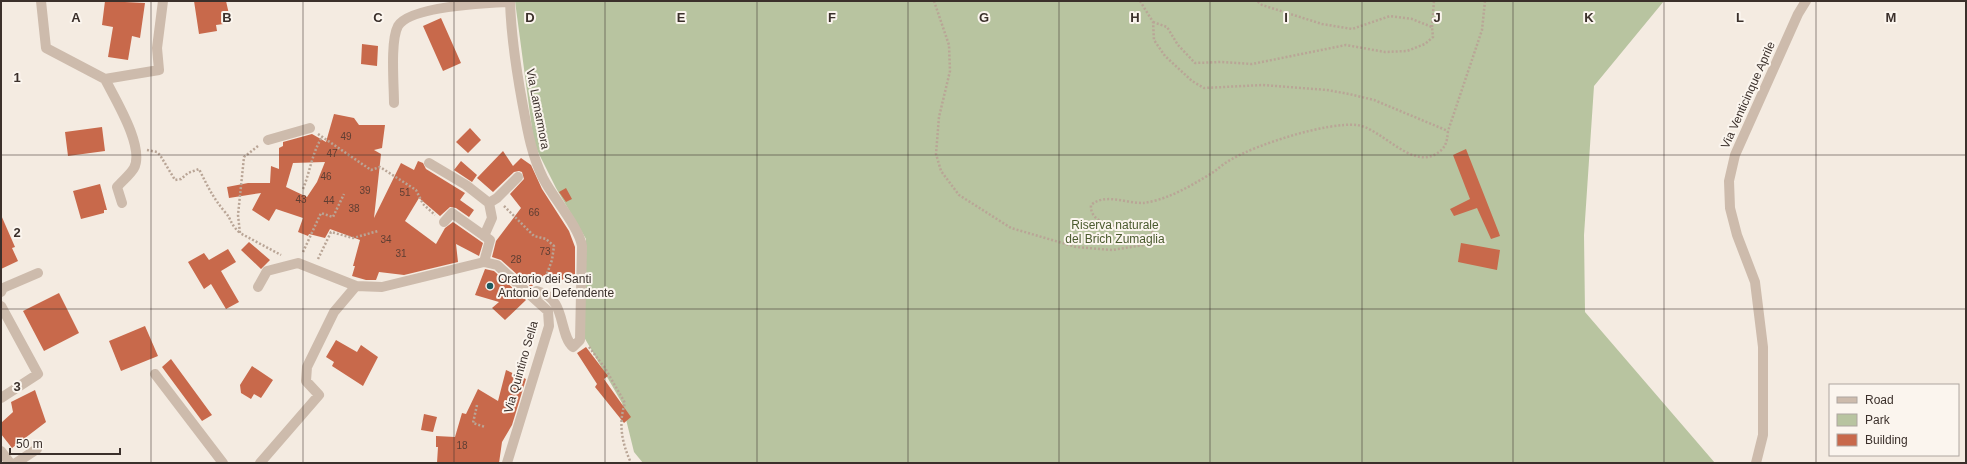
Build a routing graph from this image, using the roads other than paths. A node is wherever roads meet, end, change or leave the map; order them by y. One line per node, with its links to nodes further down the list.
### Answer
1 (41, 1): 5 (street)
2 (163, 1): 5 (street)
3 (1806, 1): 31 (street, Via Venticinque Aprile)
4 (510, 2): 6 (street); 20 (street, Via Lamarmora)
5 (105, 79): 11 (street)
6 (394, 103)
7 (310, 128): 8 (street)
8 (268, 140)
9 (429, 163): 12 (street)
10 (518, 177): 12 (street)
11 (122, 202)
12 (489, 203): 14 (street)
13 (444, 222): 14 (street)
14 (484, 236): 15 (street)
15 (484, 262): 18 (street); 20 (street, Via Quintino Sella)
16 (38, 272): 19 (street)
17 (258, 286): 18 (street)
18 (356, 286): 29 (street)
19 (1, 292)
20 (537, 294): 30 (street, Via Quintino Sella)
21 (1, 306): 23 (street)
22 (155, 374): 28 (street)
23 (1, 398)
24 (37, 449): 27 (street)
25 (1, 451): 26 (street)
26 (10, 463)
27 (16, 463)
28 (223, 463)
29 (260, 463)
30 (506, 463)
31 (1756, 463)

